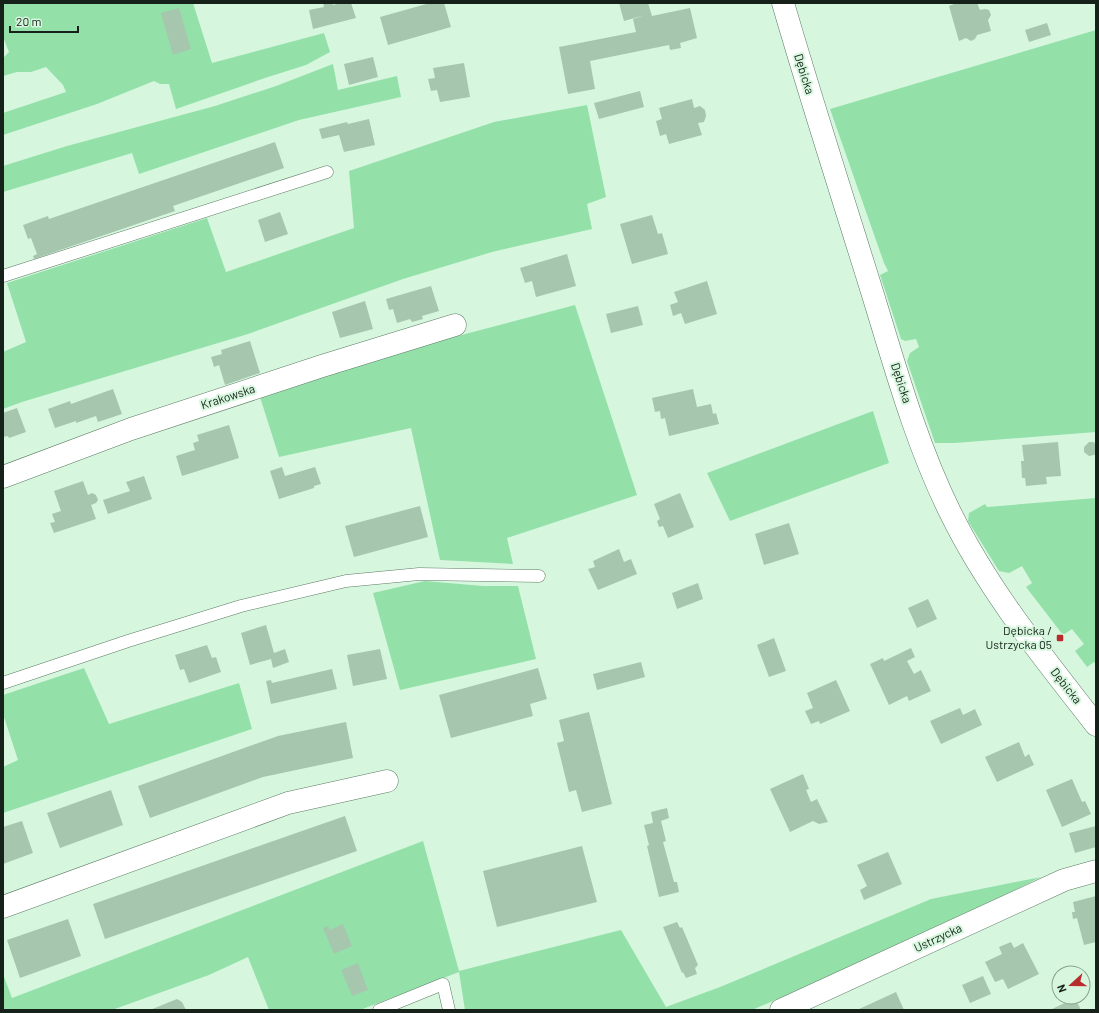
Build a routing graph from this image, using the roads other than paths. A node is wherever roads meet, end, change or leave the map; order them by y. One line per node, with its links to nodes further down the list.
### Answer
1 (783, 3): 8 (street, Dębicka)
2 (327, 172): 3 (lane)
3 (3, 276)
4 (455, 325): 5 (street, Krakowska)
5 (3, 477)
6 (539, 576): 7 (lane)
7 (3, 683)
8 (1096, 725)
9 (387, 781): 11 (street)
10 (1096, 871): 14 (street, Ustrzycka)
11 (3, 907)
12 (379, 1010): 13 (lane)
13 (449, 1010)
14 (781, 1010)

